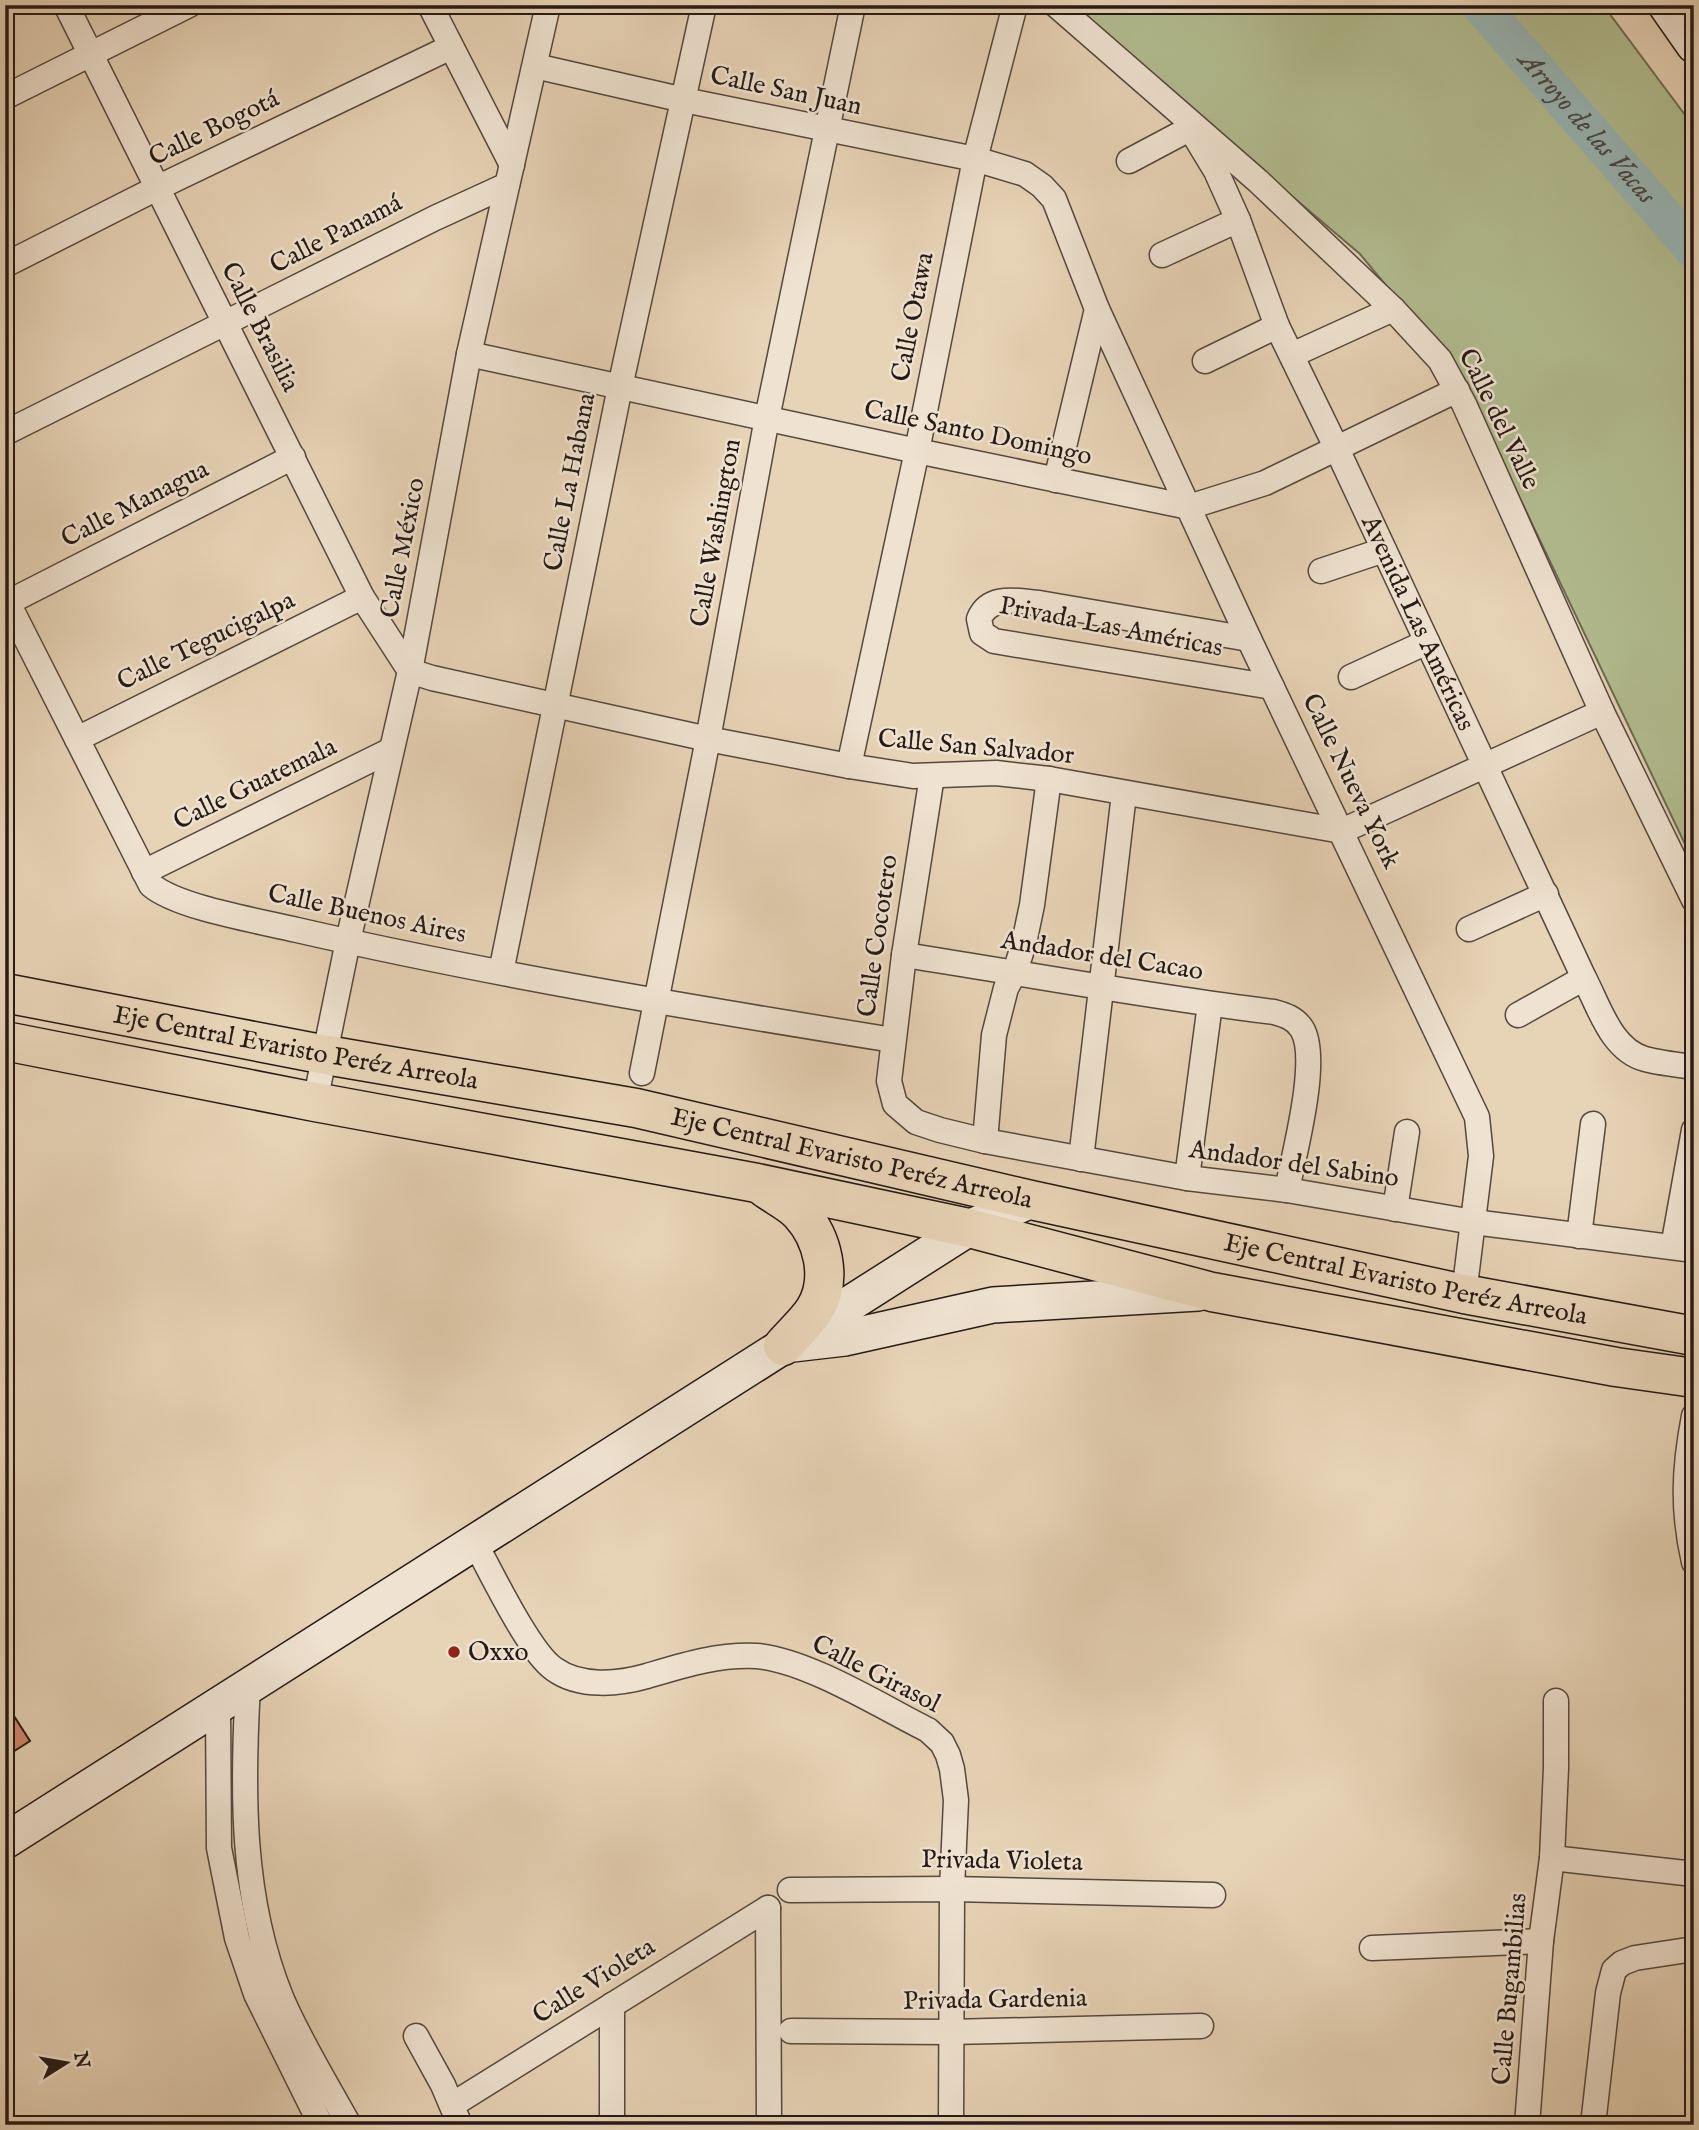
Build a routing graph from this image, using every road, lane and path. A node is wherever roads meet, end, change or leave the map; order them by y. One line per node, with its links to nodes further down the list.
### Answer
1 (66, 5): 12 (street, Calle Brasilia)
2 (189, 5): 12 (street)
3 (430, 5): 11 (street)
4 (548, 5): 13 (street, Calle México)
5 (704, 5): 15 (street, Calle La Habana)
6 (853, 5): 17 (street, Calle Washington)
7 (1015, 5): 18 (street, Calle Otawa)
8 (1056, 5): 16 (street, Calle del Valle)
9 (1666, 5): 10 (main road)
10 (1694, 45)
11 (451, 47): 21 (street); 22 (street, Calle Bogotá)
12 (90, 55): 14 (street); 22 (street, Calle Brasilia)
13 (535, 66): 15 (street, Calle San Juan); 21 (street, Calle México)
14 (5, 97)
15 (684, 100): 17 (street, Calle San Juan); 33 (street, Calle La Habana)
16 (1191, 128): 19 (street); 23 (street, Avenida Las Américas); 27 (street, Calle del Valle)
17 (826, 130): 18 (street, Calle San Juan); 35 (street, Calle Washington)
18 (975, 159): 20 (street, Calle San Juan); 38 (street, Calle Otawa)
19 (1129, 161)
20 (1025, 174): 26 (street, Calle Nueva York)
21 (510, 175): 28 (street, Calle Panamá); 30 (street, Calle México)
22 (157, 188): 25 (street, Calle Bogotá); 28 (street, Calle Brasilia)
23 (1238, 219): 24 (street); 29 (street, Avenida Las Américas)
24 (1162, 255)
25 (5, 265)
26 (1097, 309): 40 (street); 41 (street, Calle Nueva York)
27 (1393, 309): 31 (street); 34 (street, Calle del Valle)
28 (225, 323): 36 (street, Calle Panamá); 39 (street, Calle Brasilia)
29 (1277, 326): 31 (street, Avenida Las Américas); 32 (street)
30 (469, 354): 33 (street, Calle Santo Domingo); 48 (street, Calle México)
31 (1292, 355): 37 (street, Avenida Las Américas)
32 (1205, 361)
33 (620, 387): 35 (street, Calle Santo Domingo); 51 (street, Calle La Habana)
34 (1457, 390): 37 (street, Calle Santo Domingo); 52 (street, Calle del Valle)
35 (767, 418): 38 (street, Calle Santo Domingo); 54 (street, Calle Washington)
36 (5, 433)
37 (1337, 449): 41 (street, Calle Santo Domingo); 42 (street, Avenida Las Américas)
38 (917, 451): 40 (street, Calle Santo Domingo); 56 (street, Calle Otawa)
39 (293, 457): 44 (street, Calle Brasilia); 45 (street, Calle Managua)
40 (1056, 480): 41 (street, Calle Santo Domingo)
41 (1189, 507): 46 (street, Calle Nueva York)
42 (1384, 550): 43 (street); 47 (street, Avenida Las Américas)
43 (1321, 571)
44 (362, 597): 48 (street, Calle Brasilia); 53 (street, Calle Tegucigalpa)
45 (6, 601): 53 (street, Calle Buenos Aires)
46 (1249, 639): 50 (street, Calle Nueva York); 50 (street, Privada Las Américas)
47 (1427, 642): 49 (street); 57 (street, Avenida Las Américas)
48 (410, 671): 51 (street, Calle San Salvador); 55 (street, Calle México)
49 (1351, 677)
50 (1272, 687): 61 (street, Calle Nueva York)
51 (555, 705): 54 (street, Calle San Salvador); 68 (street, Calle La Habana)
52 (1602, 712): 57 (street); 64 (street, Calle del Valle)
53 (77, 738): 62 (street, Calle Buenos Aires)
54 (708, 739): 56 (street, Calle San Salvador); 73 (street, Calle Washington)
55 (391, 750): 62 (street, Calle Guatemala); 66 (street, Calle México)
56 (849, 765): 58 (street, Calle San Salvador)
57 (1485, 766): 61 (street); 63 (street, Avenida Las Américas)
58 (932, 776): 59 (street, Calle San Salvador); 67 (street, Calle Cocotero)
59 (1049, 779): 60 (street, Calle San Salvador); 69 (street)
60 (1124, 794): 61 (street, Calle San Salvador); 71 (street)
61 (1342, 831): 93 (street, Calle Nueva York)
62 (144, 872): 66 (street, Calle Buenos Aires)
63 (1546, 894): 65 (street); 70 (street, Avenida Las Américas)
64 (1694, 900)
65 (1469, 929)
66 (348, 941): 68 (street, Calle Buenos Aires); 78 (street, Calle México)
67 (904, 955): 69 (street, Andador del Cacao); 76 (street, Calle Cocotero)
68 (501, 972): 73 (street, Calle Buenos Aires)
69 (1015, 972): 71 (street, Andador del Cacao); 85 (street)
70 (1584, 978): 75 (street); 79 (street, Avenida Las Américas)
71 (1100, 988): 74 (street, Andador del Cacao); 87 (street)
72 (5, 993): 78 (main road, Eje Central Evaristo Peréz Arreola)
73 (656, 1002): 76 (street, Calle Buenos Aires); 80 (street, Calle Washington)
74 (1210, 1004): 88 (street); 90 (street, Andador del Cacao)
75 (1518, 1016)
76 (893, 1040): 82 (street, Calle Cocotero)
77 (5, 1041): 81 (main road, Eje Central Evaristo Peréz Arreola)
78 (326, 1055): 81 (street, Calle México); 91 (main road, Eje Central Evaristo Peréz Arreola)
79 (1694, 1067)
80 (642, 1073)
81 (314, 1102): 89 (main road, Eje Central Evaristo Peréz Arreola)
82 (895, 1104): 85 (street, Andador del Sabino)
83 (1592, 1124): 95 (street)
84 (1407, 1132): 92 (street)
85 (985, 1141): 87 (street, Andador del Sabino)
86 (1691, 1141): 96 (street)
87 (1081, 1159): 88 (street, Andador del Sabino)
88 (1187, 1178): 90 (street, Andador del Sabino)
89 (757, 1182): 94 (main road, Eje Central Evaristo Peréz Arreola); 100 (main road)
90 (1287, 1190): 92 (street, Andador del Sabino)
91 (1031, 1200): 94 (main road); 98 (main road, Eje Central Evaristo Peréz Arreola)
92 (1395, 1209): 93 (street, Andador del Sabino)
93 (1473, 1222): 95 (street, Andador del Sabino); 98 (street, Calle Nueva York)
94 (969, 1228): 97 (main road, Eje Central Evaristo Peréz Arreola); 100 (main road)
95 (1579, 1236): 96 (street, Andador del Sabino)
96 (1683, 1249)
97 (1212, 1292): 100 (main road); 101 (main road, Eje Central Evaristo Peréz Arreola)
98 (1464, 1294): 99 (main road, Eje Central Evaristo Peréz Arreola)
99 (1694, 1336)
100 (783, 1346): 103 (main road)
101 (1694, 1378)
102 (1694, 1416): 104 (street)
103 (475, 1543): 105 (main road); 111 (street, Calle Girasol)
104 (1694, 1562)
105 (248, 1686): 107 (main road); 124 (street)
106 (1556, 1701): 109 (street, Calle Bugambilias)
107 (218, 1706): 108 (main road); 123 (street)
108 (5, 1841)
109 (1552, 1858): 110 (street); 114 (street, Calle Bugambilias)
110 (1694, 1874)
111 (952, 1889): 112 (street, Privada Violeta); 113 (street, Privada Violeta); 120 (street, Calle Girasol)
112 (790, 1890)
113 (1213, 1895)
114 (1541, 1941): 115 (street); 128 (street, Calle Bugambilias)
115 (1372, 1948)
116 (1694, 1950): 129 (street)
117 (612, 2005): 122 (street, Calle Violeta); 125 (street); 126 (street, Calle Violeta)
118 (1201, 2026): 120 (street, Privada Gardenia)
119 (791, 2031): 120 (street, Privada Gardenia)
120 (950, 2032): 127 (street, Calle Girasol)
121 (416, 2036): 122 (street)
122 (456, 2115)
123 (321, 2125)
124 (349, 2125)
125 (612, 2125)
126 (769, 2125)
127 (951, 2125)
128 (1528, 2125)
129 (1593, 2125)

